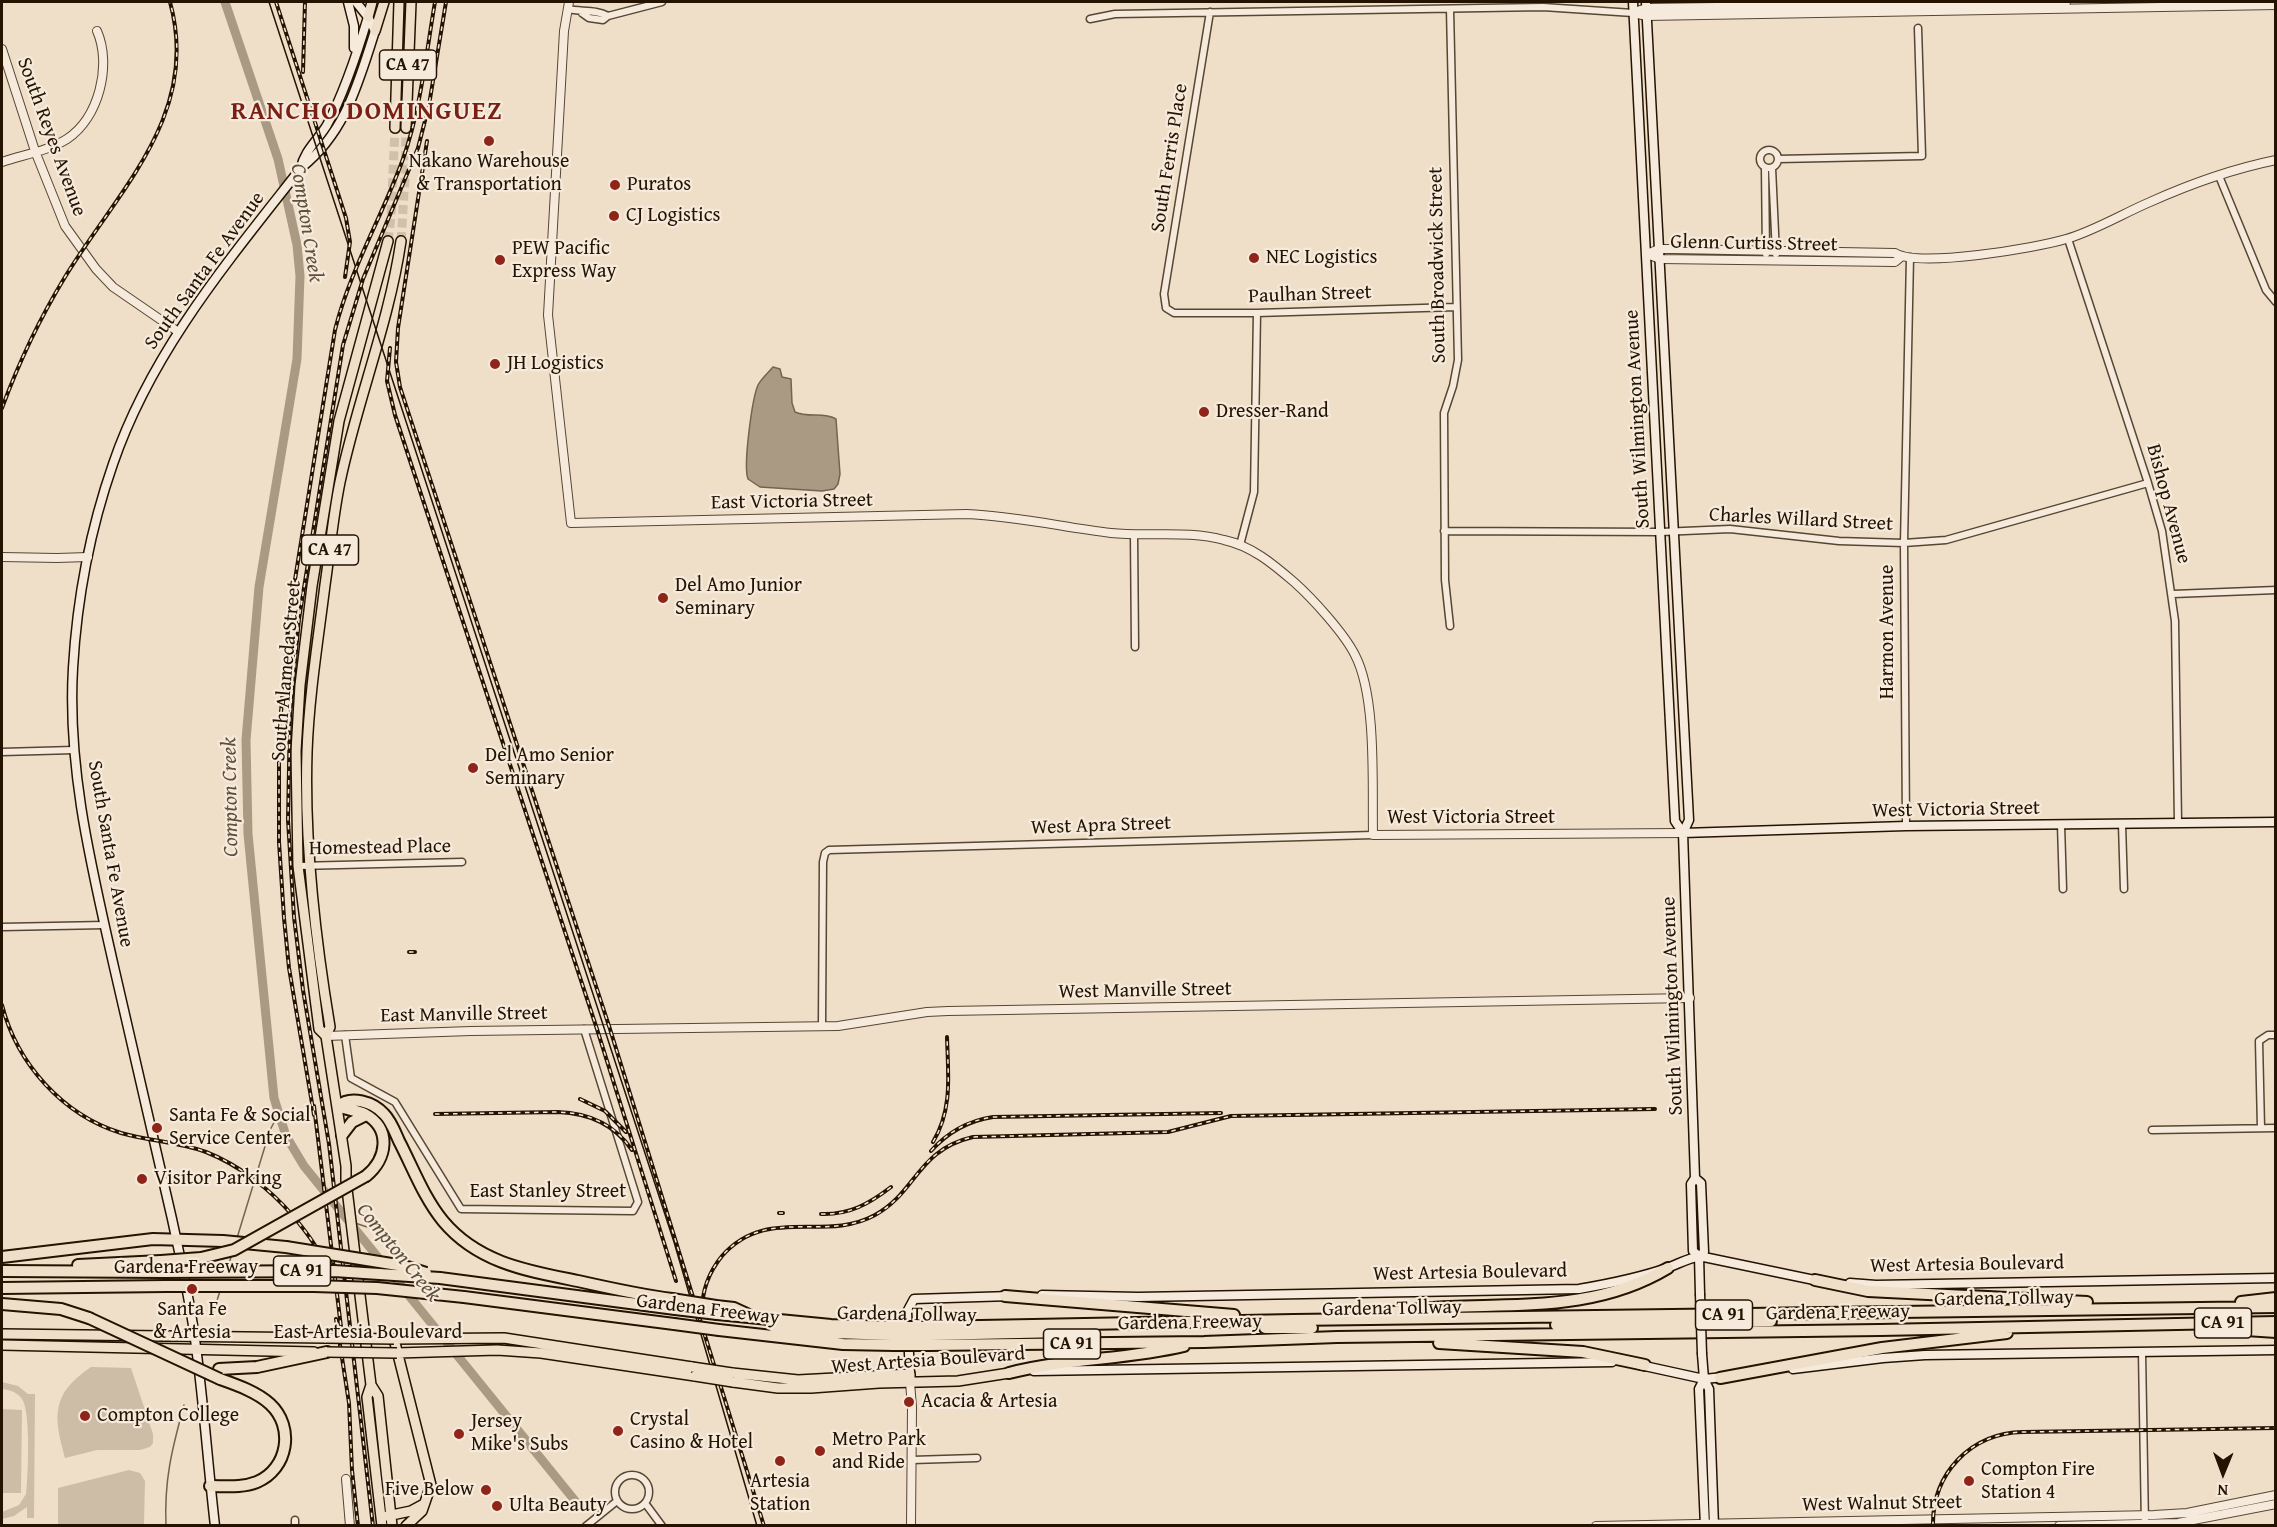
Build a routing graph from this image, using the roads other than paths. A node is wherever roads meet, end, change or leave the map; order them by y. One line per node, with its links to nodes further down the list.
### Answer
1 (348, 2): 25 (main road)
2 (356, 2): 19 (main road)
3 (372, 2): 19 (main road)
4 (384, 2): 23 (main road)
5 (399, 2): 28 (main road, CA 47)
6 (411, 2): 29 (main road, CA 47)
7 (662, 2): 11 (street)
8 (1316, 2): 16 (street)
9 (1633, 2): 18 (main road, South Wilmington Avenue)
10 (2066, 2): 12 (street)
11 (569, 5): 55 (street, East Victoria Street)
12 (1972, 5): 13 (street); 15 (street)
13 (2276, 5)
14 (1450, 9): 16 (street); 18 (street); 50 (street, South Broadwick Street)
15 (1647, 9): 18 (street); 40 (main road, South Wilmington Avenue)
16 (1315, 11): 17 (street)
17 (1210, 12): 20 (street); 51 (street, South Ferris Place)
18 (1633, 13): 43 (main road, South Wilmington Avenue)
19 (368, 17): 23 (main road); 25 (main road, South Santa Fe Avenue)
20 (1090, 19)
21 (1918, 28): 31 (street)
22 (98, 31): 30 (street)
23 (375, 31): 27 (main road, South Santa Fe Avenue)
24 (2, 49): 30 (street, South Reyes Avenue)
25 (352, 69): 26 (main road, South Santa Fe Avenue)
26 (335, 107): 27 (main road); 34 (main road, South Santa Fe Avenue)
27 (346, 112): 34 (main road, South Santa Fe Avenue)
28 (394, 128)
29 (405, 128)
30 (35, 151): 33 (street); 53 (street, South Reyes Avenue)
31 (1778, 159): 35 (street); 35 (street)
32 (2276, 160): 36 (street, Glenn Curtiss Street)
33 (2, 162)
34 (301, 168): 53 (main road, South Santa Fe Avenue)
35 (1769, 168): 41 (street); 42 (street)
36 (2219, 176): 37 (street, Glenn Curtiss Street); 49 (street)
37 (2068, 239): 45 (street, Glenn Curtiss Street); 54 (street, Bishop Avenue)
38 (388, 241): 67 (main road, South Alameda Street / CA 47)
39 (401, 241): 68 (main road, South Alameda Street / CA 47)
40 (1659, 249): 41 (street, Glenn Curtiss Street); 43 (street, Glenn Curtiss Street); 46 (main road, South Wilmington Avenue)
41 (1766, 251): 42 (street, Glenn Curtiss Street); 47 (street)
42 (1776, 251): 44 (street, Glenn Curtiss Street); 48 (street)
43 (1647, 254): 46 (street, Glenn Curtiss Street); 57 (main road, South Wilmington Avenue)
44 (1901, 257): 45 (street, Glenn Curtiss Street); 48 (street, Glenn Curtiss Street)
45 (1910, 257): 60 (street, Harmon Avenue)
46 (1660, 259): 47 (street, Glenn Curtiss Street); 58 (main road, South Wilmington Avenue)
47 (1766, 260): 48 (street, Glenn Curtiss Street)
48 (1776, 260)
49 (2276, 302)
50 (1456, 307): 52 (street, Paulhan Street); 56 (street, South Broadwick Street)
51 (1166, 308): 52 (street, Paulhan Street)
52 (1257, 313): 61 (street)
53 (177, 331): 63 (main road, South Santa Fe Avenue)
54 (2148, 483): 60 (street, Charles Willard Street); 65 (street, Bishop Avenue)
55 (1033, 520): 59 (street, West Victoria Street)
56 (1444, 531): 57 (street, Charles Willard Street); 66 (street, South Broadwick Street)
57 (1661, 532): 58 (street, Charles Willard Street); 77 (main road, South Wilmington Avenue)
58 (1674, 532): 60 (street, Charles Willard Street); 77 (main road, South Wilmington Avenue)
59 (1134, 535): 61 (street, West Victoria Street); 69 (street)
60 (1904, 543): 76 (street, Harmon Avenue)
61 (1240, 545): 78 (street, West Victoria Street)
62 (2, 557): 63 (street)
63 (87, 557): 70 (main road, South Santa Fe Avenue)
64 (2276, 590): 65 (street)
65 (2173, 594): 74 (street, Bishop Avenue)
66 (1450, 626)
67 (306, 636): 68 (main road); 80 (main road, South Alameda Street / CA 47)
68 (318, 638): 81 (main road, South Alameda Street / CA 47)
69 (1135, 647)
70 (74, 750): 71 (street); 84 (main road, South Santa Fe Avenue)
71 (2, 752)
72 (2276, 822): 74 (main road)
73 (2122, 824): 74 (main road); 75 (main road, West Victoria Street); 83 (street)
74 (2178, 824)
75 (2061, 825): 76 (main road, West Victoria Street); 82 (street)
76 (1906, 826): 77 (main road, West Victoria Street)
77 (1683, 833): 78 (street, West Victoria Street); 86 (main road, South Wilmington Avenue)
78 (1373, 835): 87 (street, West Apra Street)
79 (462, 862): 81 (street, Homestead Place)
80 (298, 866): 81 (street, Homestead Place); 92 (main road, South Alameda Street / CA 47)
81 (310, 866): 92 (main road, South Alameda Street / CA 47)
82 (2063, 889)
83 (2124, 889)
84 (105, 925): 85 (street); 99 (main road, South Santa Fe Avenue)
85 (2, 927)
86 (1690, 998): 87 (street, West Manville Street); 100 (main road, South Wilmington Avenue)
87 (822, 1025): 88 (street, West Manville Street)
88 (602, 1028): 89 (street, East Manville Street)
89 (584, 1029): 90 (street, East Manville Street); 90 (street, East Stanley Street)
90 (345, 1035): 92 (street, East Manville Street)
91 (2276, 1035): 95 (street)
92 (326, 1036): 93 (main road, South Alameda Street / CA 47)
93 (338, 1106): 94 (highway); 98 (main road, South Alameda Street); 116 (highway)
94 (366, 1115): 98 (highway); 104 (highway, bridge)
95 (2261, 1128): 96 (street); 97 (street)
96 (2276, 1128)
97 (2152, 1130)
98 (342, 1135): 148 (main road, South Alameda Street, bridge)
99 (176, 1239): 101 (highway); 106 (highway, bridge); 129 (main road, South Santa Fe Avenue)
100 (1699, 1256): 102 (main road, West Artesia Boulevard); 107 (main road, West Artesia Boulevard); 147 (main road, South Wilmington Avenue, bridge)
101 (2, 1257)
102 (1668, 1268): 110 (main road, West Artesia Boulevard); 121 (highway)
103 (2, 1270): 104 (highway)
104 (164, 1275): 106 (highway, Gardena Freeway / CA 91, bridge); 108 (highway); 109 (highway, Gardena Freeway / CA 91); 116 (highway, Gardena Freeway / CA 91, bridge)
105 (2276, 1278): 107 (main road, West Artesia Boulevard)
106 (446, 1279): 116 (highway, Gardena Freeway / CA 91)
107 (1815, 1280): 114 (highway)
108 (2, 1283)
109 (2, 1288)
110 (1005, 1296): 120 (highway); 146 (main road, West Artesia Boulevard)
111 (2276, 1298): 115 (highway)
112 (2, 1304): 143 (highway, bridge)
113 (2276, 1307): 115 (highway, Gardena Freeway / CA 91)
114 (2113, 1308): 115 (highway, Gardena Freeway / CA 91); 121 (highway, Gardena Freeway / CA 91)
115 (2175, 1308)
116 (674, 1312): 119 (highway, Gardena Freeway / CA 91, bridge); 119 (highway, bridge)
117 (2276, 1312): 128 (highway, Gardena Tollway)
118 (2276, 1317): 133 (highway, Gardena Tollway)
119 (718, 1318): 127 (highway, Gardena Freeway / CA 91); 127 (highway, Gardena Freeway / CA 91)
120 (1294, 1320): 121 (highway, Gardena Freeway / CA 91); 128 (highway, Gardena Freeway / CA 91)
121 (1335, 1321)
122 (2276, 1322): 123 (highway, Gardena Freeway / CA 91)
123 (2171, 1324): 124 (highway, Gardena Freeway / CA 91); 125 (highway)
124 (2093, 1325): 130 (highway, Gardena Freeway / CA 91); 144 (highway)
125 (2276, 1332)
126 (2, 1334): 129 (main road, East Artesia Boulevard)
127 (894, 1336): 128 (highway, Gardena Freeway / CA 91, bridge); 128 (highway, Gardena Freeway / CA 91, bridge)
128 (928, 1336): 133 (highway, Gardena Freeway / CA 91)
129 (195, 1337): 131 (main road, East Artesia Boulevard, bridge); 135 (main road, South Santa Fe Avenue)
130 (1337, 1337): 132 (highway, Gardena Freeway / CA 91); 141 (highway)
131 (394, 1339): 136 (main road, East Artesia Boulevard); 140 (main road, bridge)
132 (1204, 1342): 133 (highway, Gardena Freeway / CA 91); 142 (highway)
133 (941, 1345)
134 (2, 1346): 135 (main road, East Artesia Boulevard)
135 (196, 1350): 138 (main road, East Artesia Boulevard); 152 (main road, South Santa Fe Avenue)
136 (557, 1350): 140 (main road, East Artesia Boulevard); 145 (main road, East Artesia Boulevard, bridge)
137 (2276, 1350): 139 (main road, West Artesia Boulevard)
138 (327, 1352): 140 (main road, East Artesia Boulevard, bridge); 143 (highway)
139 (2142, 1352): 144 (main road, West Artesia Boulevard); 161 (street)
140 (398, 1357): 156 (main road)
141 (1645, 1365): 142 (main road, West Artesia Boulevard); 147 (main road, West Artesia Boulevard)
142 (1010, 1373): 146 (main road, West Artesia Boulevard)
143 (219, 1374): 152 (highway)
144 (1720, 1377): 147 (main road, West Artesia Boulevard)
145 (733, 1378): 146 (main road, West Artesia Boulevard)
146 (910, 1378): 150 (street)
147 (1704, 1379): 163 (main road, South Wilmington Avenue)
148 (371, 1385): 153 (main road, South Alameda Street); 162 (main road, South Alameda Street)
149 (977, 1458): 150 (street)
150 (912, 1460): 173 (street)
151 (346, 1479): 168 (street)
152 (210, 1486): 167 (main road, South Santa Fe Avenue)
153 (388, 1492): 159 (main road); 160 (main road, South Alameda Street)
154 (2276, 1495): 161 (street, West Walnut Street)
155 (617, 1501): 157 (street); 157 (street); 171 (street)
156 (426, 1502): 159 (main road); 170 (main road)
157 (645, 1503): 172 (street)
158 (2276, 1504): 166 (street)
159 (411, 1511): 160 (main road)
160 (391, 1515): 162 (main road); 169 (main road, South Alameda Street)
161 (2145, 1515): 163 (street, West Walnut Street); 166 (street)
162 (381, 1521)
163 (1709, 1524): 165 (street, West Walnut Street)
164 (1605, 1525): 165 (street, West Walnut Street); 174 (street, West Walnut Street)
165 (1634, 1525)
166 (2145, 1525): 175 (street)
167 (214, 1526)
168 (350, 1526)
169 (392, 1526)
170 (406, 1526)
171 (586, 1526)
172 (662, 1526)
173 (911, 1526)
174 (1596, 1526)
175 (2059, 1526)

